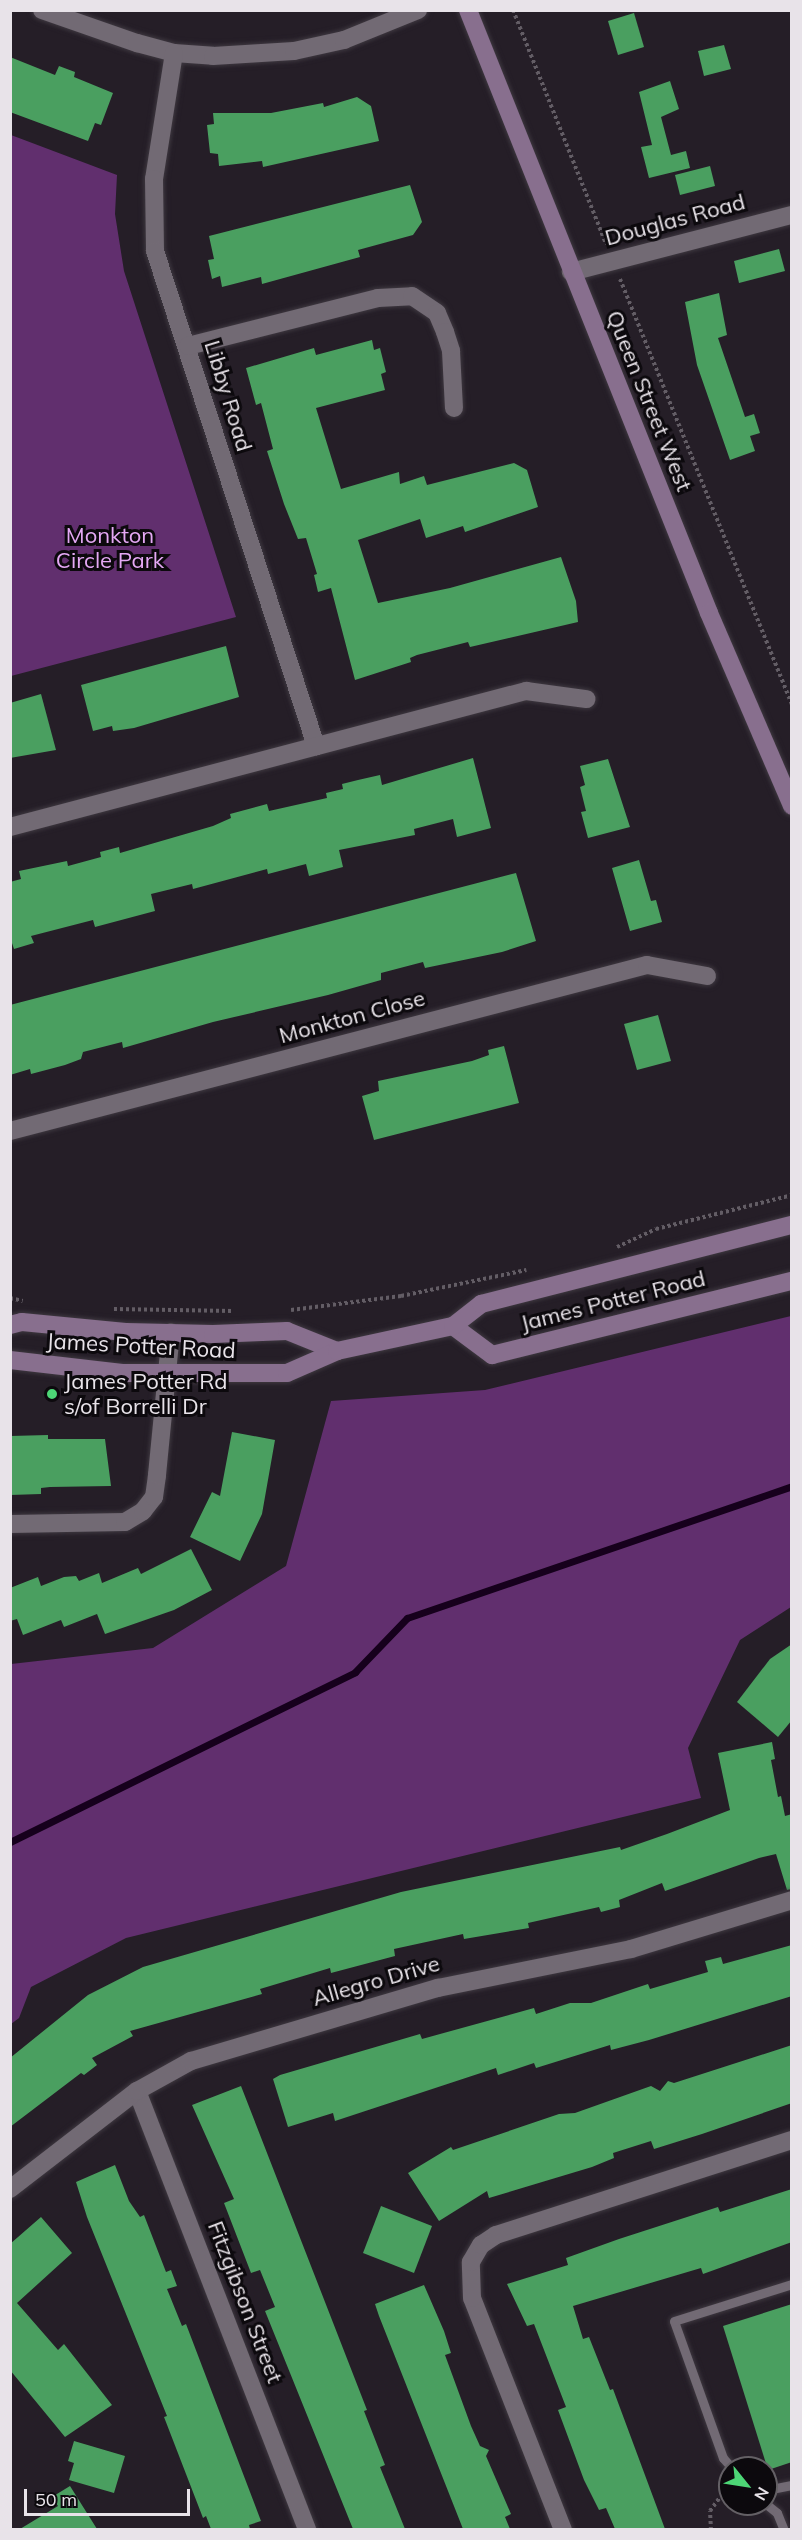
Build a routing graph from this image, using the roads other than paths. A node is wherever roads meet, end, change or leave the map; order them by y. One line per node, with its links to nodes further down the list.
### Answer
1 (42, 10): 4 (street)
2 (418, 10): 4 (street)
3 (468, 10): 6 (main road, Queen Street West)
4 (174, 53): 7 (street, Libby Road)
5 (792, 215): 6 (street, Douglas Road)
6 (571, 272): 11 (main road, Queen Street West)
7 (188, 346): 8 (street); 10 (street, Libby Road)
8 (454, 408)
9 (586, 699): 10 (street)
10 (316, 746): 12 (street)
11 (792, 807)
12 (10, 827)
13 (707, 976): 14 (street, Monkton Close)
14 (10, 1131)
15 (792, 1220): 17 (main road)
16 (792, 1225): 17 (main road, James Potter Road)
17 (763, 1233): 20 (main road, James Potter Road)
18 (792, 1281): 20 (main road, James Potter Road)
19 (10, 1325): 21 (main road, James Potter Road)
20 (453, 1326): 22 (main road, James Potter Road)
21 (171, 1333): 22 (main road, James Potter Road); 24 (street)
22 (337, 1351): 24 (main road, James Potter Road)
23 (10, 1360): 24 (main road, James Potter Road)
24 (167, 1374): 25 (street)
25 (10, 1524)
26 (792, 1900): 27 (street, Allegro Drive)
27 (137, 2091): 29 (street, Allegro Drive); 32 (street, Fitzgibson Street)
28 (792, 2140): 33 (street)
29 (10, 2189)
30 (792, 2284): 31 (lane)
31 (722, 2456)
32 (307, 2529)
33 (563, 2529)

